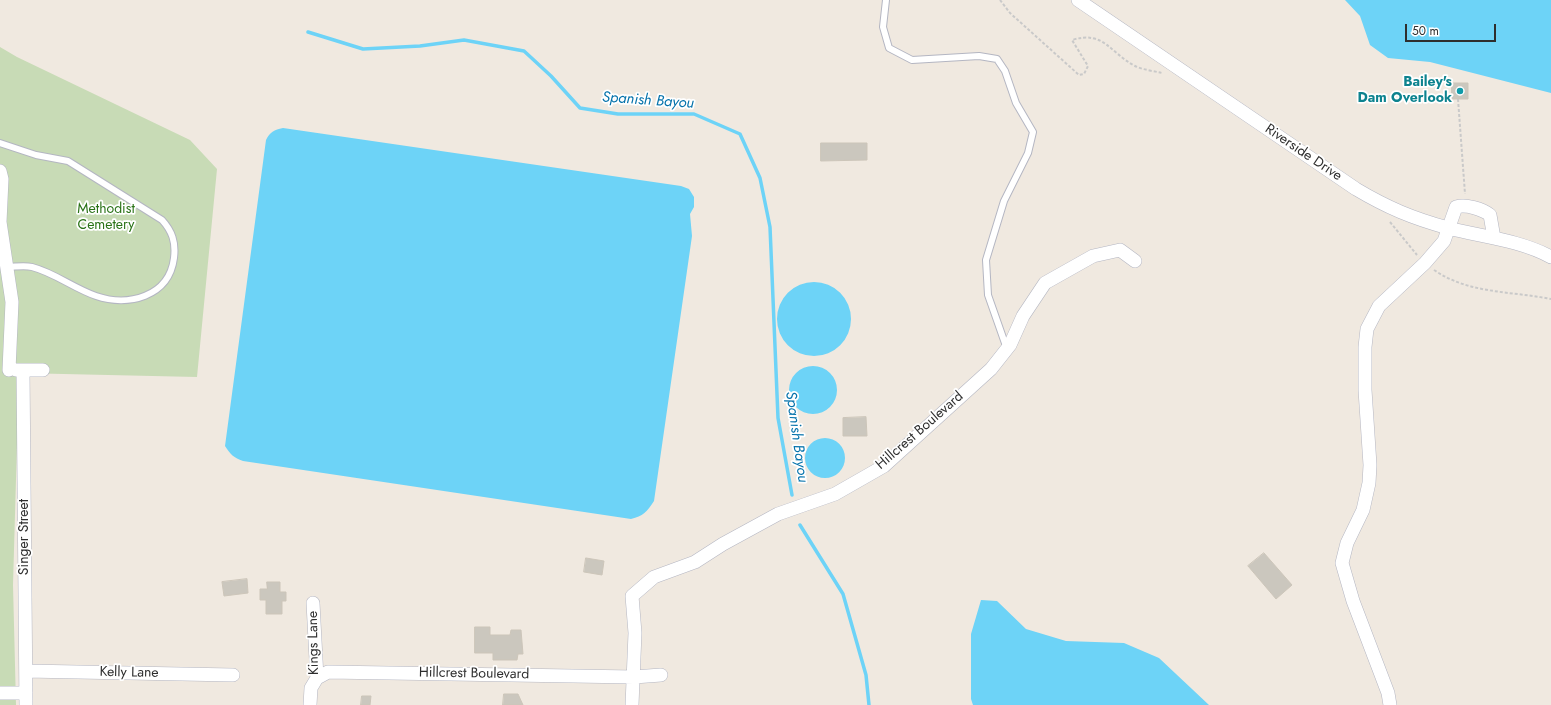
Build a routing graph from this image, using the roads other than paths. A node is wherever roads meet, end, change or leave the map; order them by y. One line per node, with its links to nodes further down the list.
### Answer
1 (886, 0): 11 (lane)
2 (1078, 0): 6 (street, Riverside Drive)
3 (0, 143): 10 (lane)
4 (0, 171): 5 (street)
5 (0, 222): 10 (street)
6 (1450, 228): 7 (street, Riverside Drive); 7 (street); 25 (street)
7 (1494, 238): 8 (street, Riverside Drive)
8 (1551, 256)
9 (1135, 261): 11 (street, Hillcrest Boulevard)
10 (7, 267): 12 (street)
11 (1007, 349): 19 (street, Hillcrest Boulevard)
12 (4, 370): 13 (street)
13 (23, 370): 14 (street); 16 (street, Singer Street)
14 (43, 370)
15 (314, 603): 20 (street, Kings Lane)
16 (26, 670): 17 (street, Kelly Lane); 22 (street, Singer Street)
17 (233, 675)
18 (661, 676): 19 (street, Hillcrest Boulevard)
19 (634, 677): 20 (street, Hillcrest Boulevard); 24 (street)
20 (317, 678): 23 (street, Kings Lane)
21 (0, 693): 22 (street)
22 (26, 699)
23 (310, 705)
24 (632, 705)
25 (1390, 705)

